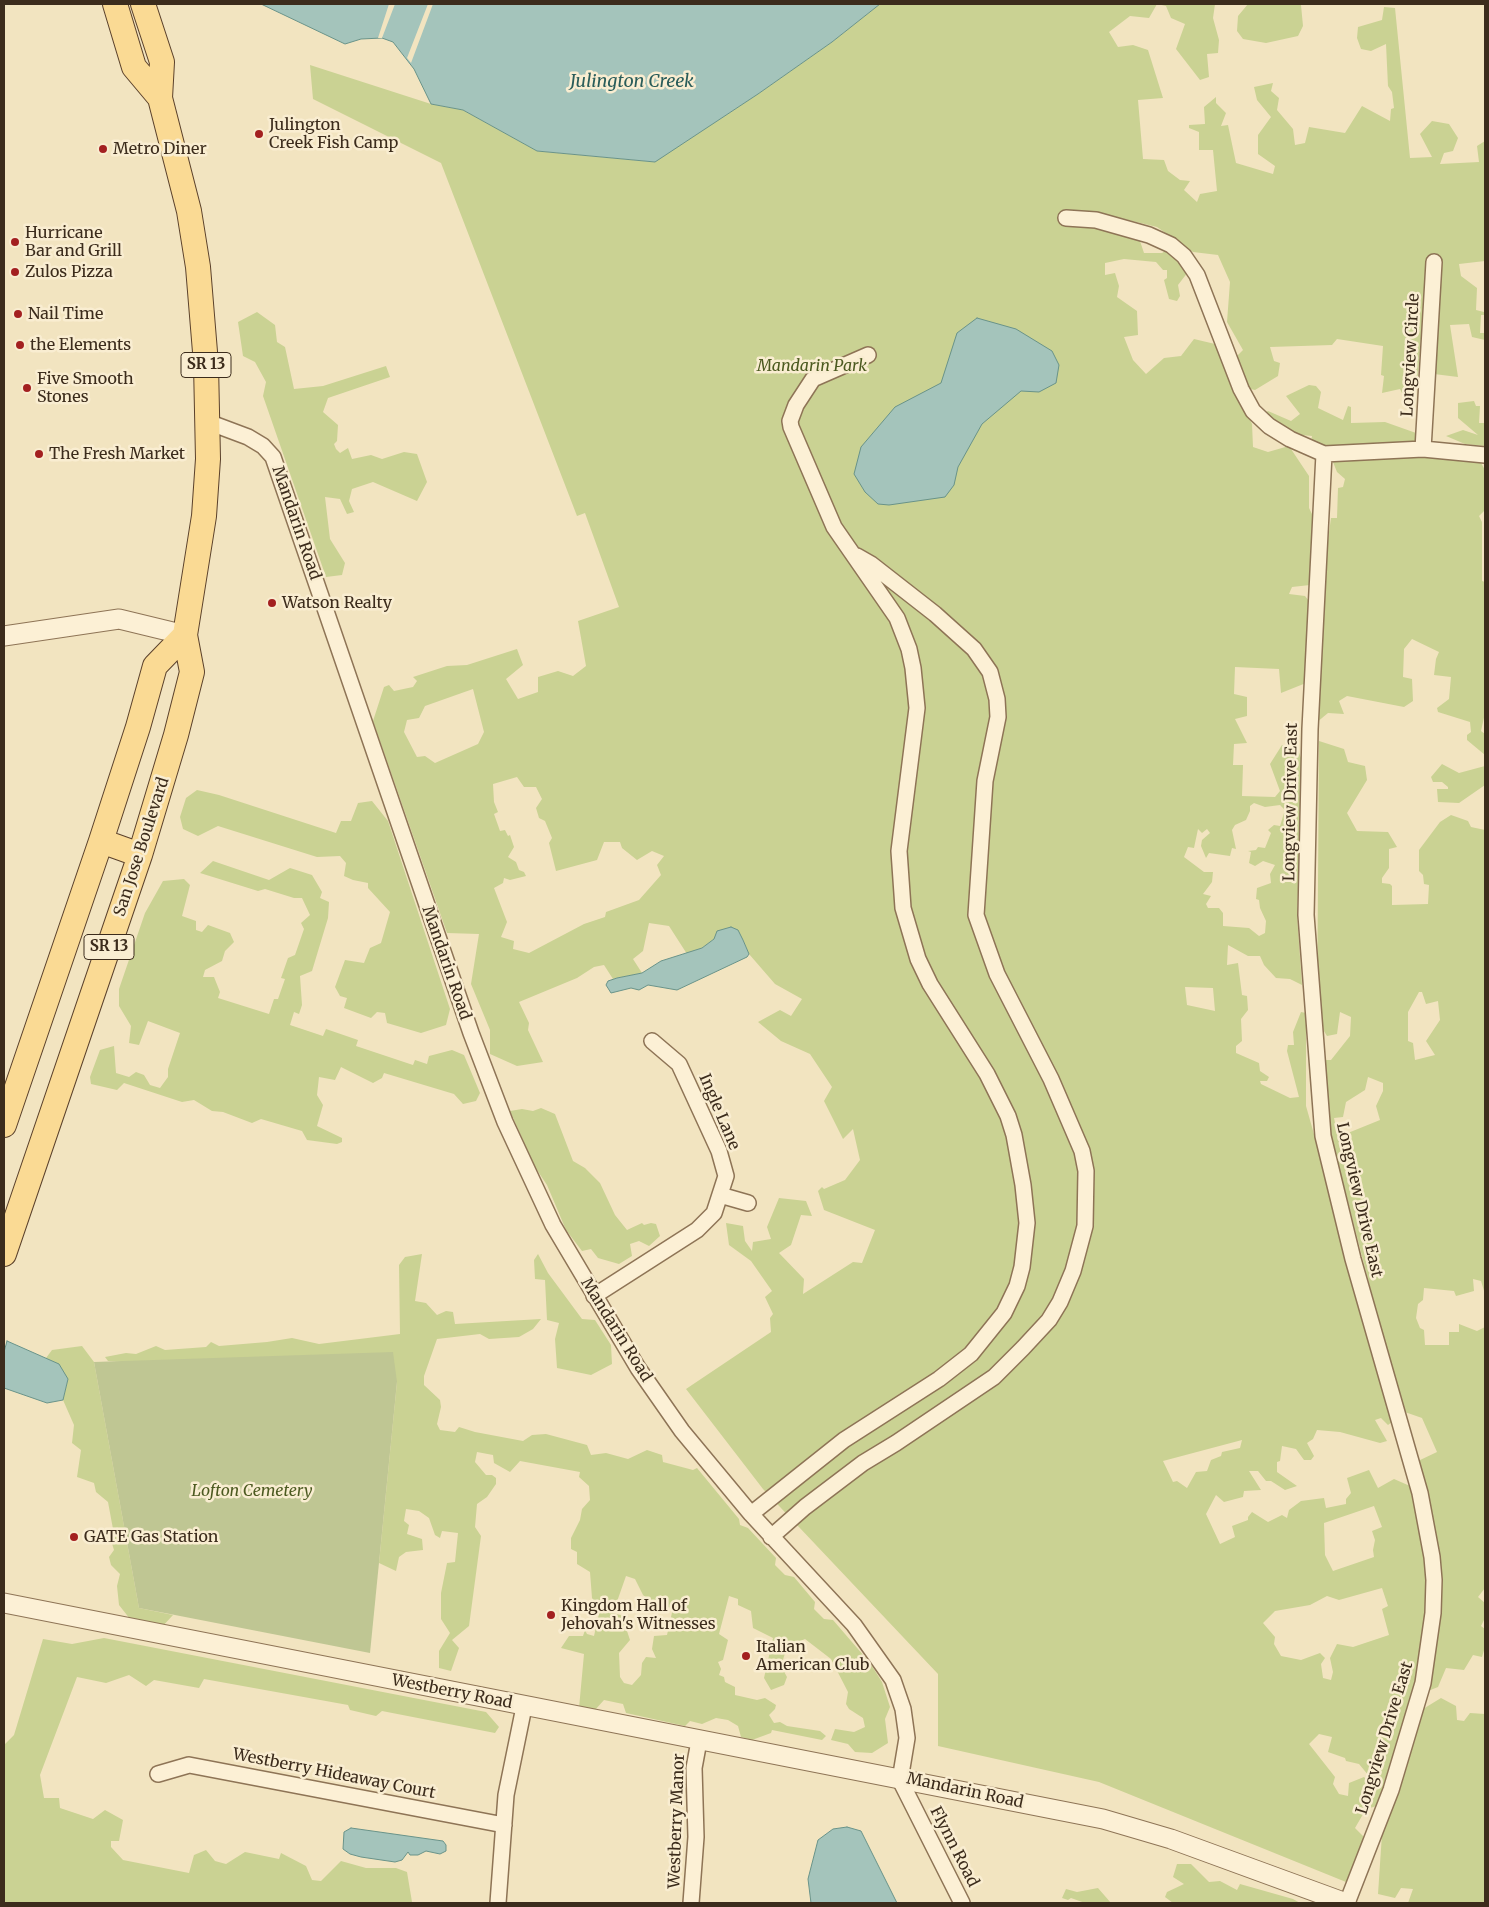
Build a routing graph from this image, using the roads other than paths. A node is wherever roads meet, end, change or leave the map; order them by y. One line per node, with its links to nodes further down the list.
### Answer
1 (115, 4): 3 (main road, San Jose Boulevard / SR 13)
2 (143, 4): 3 (main road, San Jose Boulevard / SR 13)
3 (160, 98): 7 (main road, San Jose Boulevard / SR 13)
4 (1066, 218): 9 (street)
5 (1434, 262): 8 (street, Longview Circle)
6 (868, 355): 11 (street)
7 (208, 422): 12 (main road, San Jose Boulevard / SR 13); 21 (street, Mandarin Road)
8 (1423, 449): 9 (street); 10 (street)
9 (1324, 454): 33 (street, Longview Drive East)
10 (1485, 455)
11 (850, 552): 22 (street); 23 (street)
12 (185, 635): 13 (street); 14 (main road, SR 13); 15 (main road, San Jose Boulevard / SR 13)
13 (4, 636)
14 (101, 841): 15 (main road); 17 (main road, SR 13)
15 (140, 855): 20 (main road, San Jose Boulevard / SR 13)
16 (652, 1041): 18 (street, Ingle Lane)
17 (4, 1125)
18 (720, 1195): 19 (street); 21 (street, Ingle Lane)
19 (748, 1203)
20 (4, 1254)
21 (594, 1296): 22 (street, Mandarin Road)
22 (751, 1514): 23 (street, Mandarin Road)
23 (771, 1537): 28 (street, Mandarin Road)
24 (4, 1603): 25 (street, Westberry Road)
25 (524, 1706): 26 (street, Westberry Road); 29 (street)
26 (698, 1741): 28 (street, Westberry Road); 31 (street, Westberry Manor)
27 (158, 1774): 29 (street, Westberry Hideaway Court)
28 (900, 1780): 32 (street, Flynn Road); 33 (street, Mandarin Road)
29 (504, 1824): 30 (street)
30 (498, 1903)
31 (691, 1903)
32 (962, 1903)
33 (1347, 1903)

